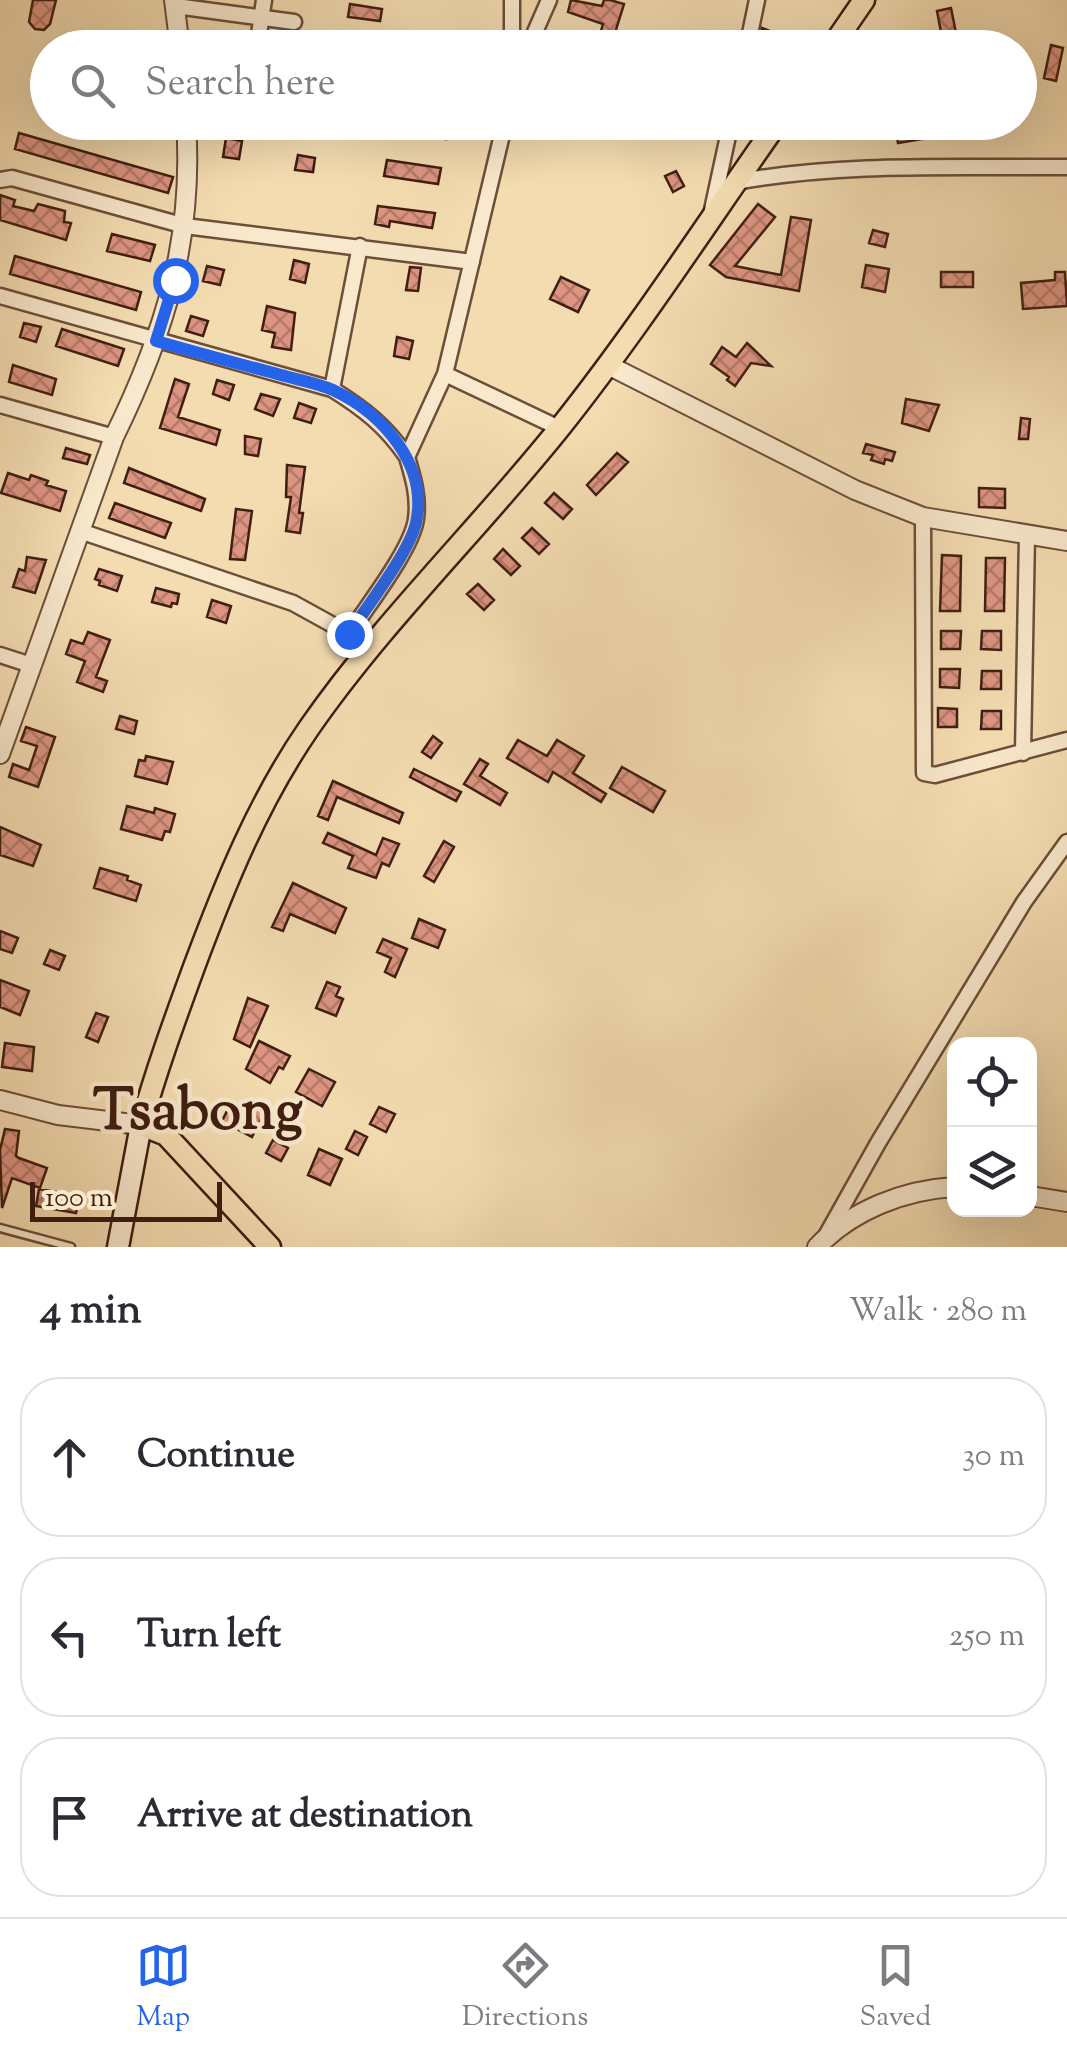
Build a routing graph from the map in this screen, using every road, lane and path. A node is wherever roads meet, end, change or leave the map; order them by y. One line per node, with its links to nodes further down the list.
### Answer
1 (264, 0): 7 (street)
2 (512, 0): 11 (street)
3 (548, 0): 12 (street)
4 (758, 0): 13 (street)
5 (864, 0): 14 (main road)
6 (175, 3): 7 (street); 9 (street)
7 (261, 18): 8 (street); 10 (street)
8 (294, 22)
9 (178, 30)
10 (259, 30)
11 (512, 30)
12 (536, 30)
13 (751, 30)
14 (843, 30)
15 (186, 140): 23 (street)
16 (501, 140): 25 (street)
17 (727, 140): 22 (street)
18 (765, 140): 21 (main road)
19 (1067, 167): 21 (street)
20 (0, 180): 23 (street)
21 (736, 182): 22 (main road)
22 (711, 217): 28 (main road)
23 (185, 226): 24 (street); 27 (street)
24 (360, 246): 25 (street); 30 (street)
25 (472, 262): 29 (street)
26 (0, 296): 27 (street)
27 (156, 341): 30 (street); 33 (street)
28 (608, 366): 32 (main road); 35 (street)
29 (446, 374): 32 (street); 34 (street)
30 (332, 389): 34 (street)
31 (0, 404): 33 (street)
32 (559, 428): 40 (main road)
33 (114, 437): 36 (street)
34 (407, 457): 39 (street)
35 (923, 516): 37 (street); 44 (street)
36 (80, 531): 39 (street); 42 (street)
37 (1027, 535): 38 (street); 44 (street)
38 (1067, 541)
39 (349, 634): 40 (street)
40 (371, 646): 48 (main road)
41 (0, 655): 42 (street)
42 (31, 665): 45 (street)
43 (1067, 740): 44 (street)
44 (1023, 753)
45 (0, 754)
46 (1067, 842): 53 (street)
47 (0, 1100): 48 (street)
48 (141, 1125): 55 (main road); 56 (main road)
49 (947, 1188): 53 (street)
50 (1037, 1197): 51 (street)
51 (1067, 1202)
52 (0, 1228): 54 (lane)
53 (820, 1244)
54 (70, 1247)
55 (118, 1247)
56 (270, 1247)

